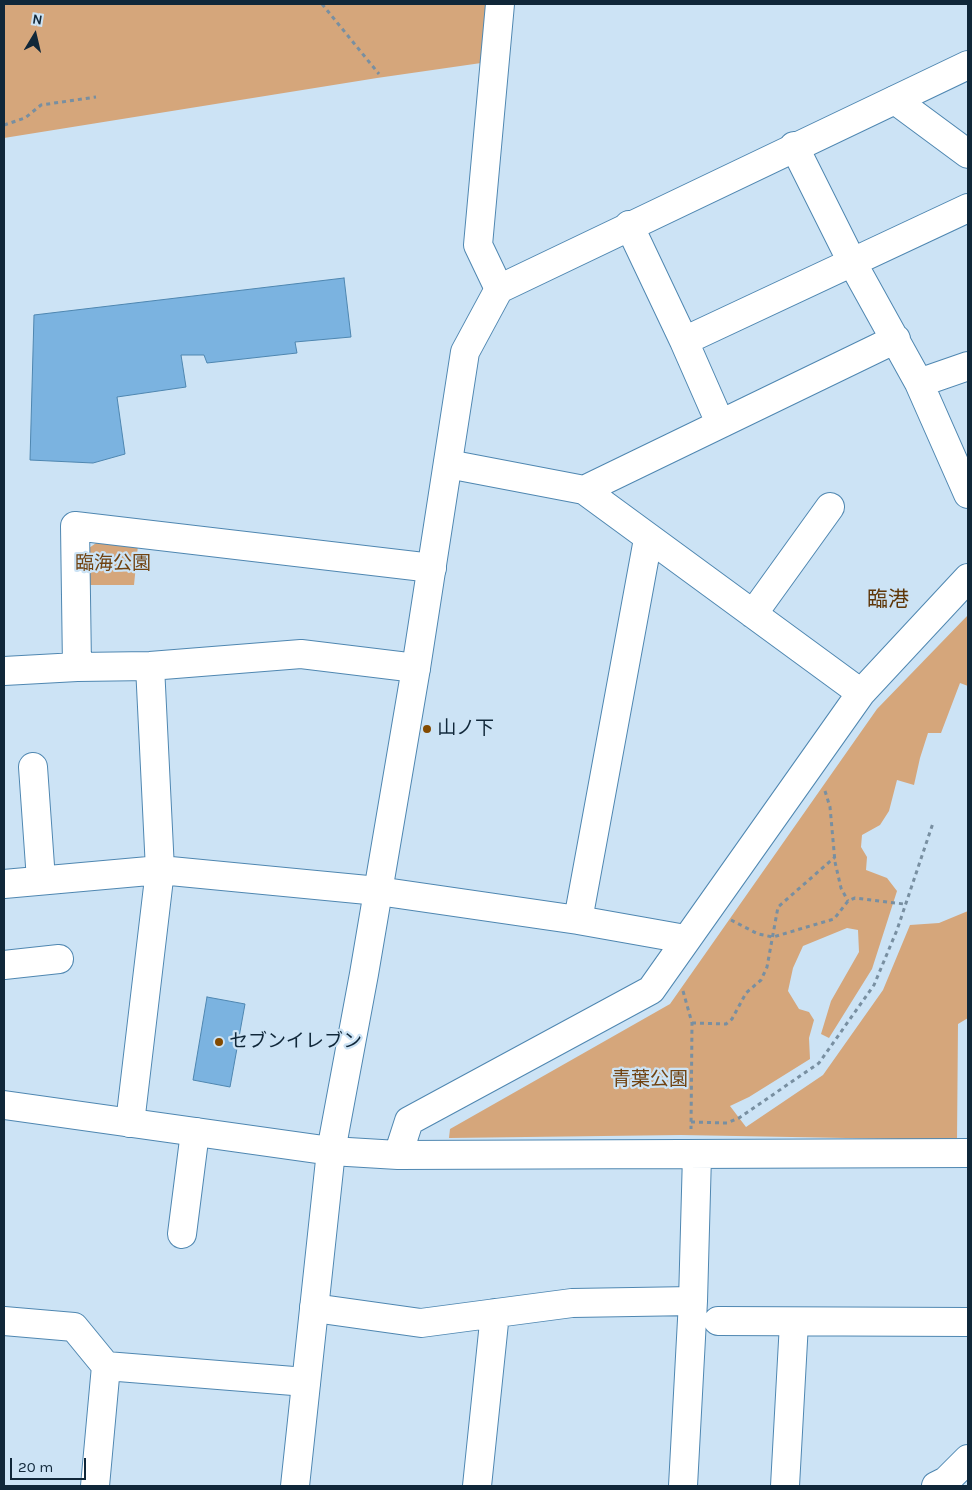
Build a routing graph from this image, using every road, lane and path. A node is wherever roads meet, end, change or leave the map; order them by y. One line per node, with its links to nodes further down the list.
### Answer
1 (322, 4): 4 (path)
2 (500, 4): 13 (street)
3 (968, 65): 6 (street)
4 (379, 74)
5 (96, 97): 7 (path)
6 (895, 100): 8 (street); 9 (street)
7 (4, 125)
8 (794, 146): 11 (street); 12 (street)
9 (968, 154)
10 (968, 208): 12 (street)
11 (629, 225): 13 (street); 15 (street)
12 (852, 262): 14 (street); 15 (street)
13 (499, 288): 19 (street)
14 (896, 340): 17 (street); 18 (street)
15 (684, 341): 18 (street)
16 (968, 366): 17 (street)
17 (919, 383): 21 (street)
18 (720, 423): 20 (street)
19 (448, 464): 20 (street); 24 (street)
20 (584, 490): 23 (street)
21 (968, 494)
22 (830, 507): 26 (street)
23 (648, 539): 26 (street); 43 (street)
24 (432, 568): 28 (street); 29 (street)
25 (968, 578): 31 (street)
26 (753, 614): 31 (street)
27 (150, 666): 28 (street); 29 (street); 36 (street)
28 (77, 667): 30 (street)
29 (416, 668): 39 (street)
30 (4, 671)
31 (861, 693): 42 (street)
32 (33, 767): 37 (street)
33 (823, 782): 35 (path)
34 (932, 823): 41 (path)
35 (835, 857): 40 (path); 44 (path)
36 (160, 870): 37 (street); 39 (street); 51 (street)
37 (41, 880): 38 (street)
38 (4, 884)
39 (378, 891): 43 (street); 54 (street)
40 (848, 901): 41 (path); 44 (path)
41 (904, 904): 50 (path)
42 (710, 906): 44 (path); 45 (street)
43 (578, 920): 45 (street)
44 (773, 937): 48 (path)
45 (679, 948): 48 (path); 56 (street)
46 (59, 959): 47 (street)
47 (4, 965)
48 (692, 1023): 50 (path)
49 (4, 1105): 51 (street)
50 (691, 1122): 53 (path)
51 (130, 1123): 52 (street)
52 (195, 1132): 54 (street); 57 (street)
53 (694, 1143): 55 (street); 56 (street); 58 (street)
54 (331, 1151): 56 (street); 59 (street)
55 (968, 1153)
56 (398, 1155)
57 (182, 1234)
58 (693, 1302): 60 (street); 71 (street)
59 (314, 1308): 60 (street); 66 (street)
60 (495, 1314): 70 (street)
61 (4, 1321): 65 (street)
62 (718, 1321): 64 (street)
63 (968, 1322): 64 (street)
64 (794, 1323): 72 (street)
65 (106, 1366): 66 (street); 68 (street)
66 (306, 1382): 69 (street)
67 (968, 1459): 73 (street)
68 (95, 1486)
69 (295, 1486)
70 (477, 1486)
71 (683, 1486)
72 (785, 1486)
73 (936, 1486)

